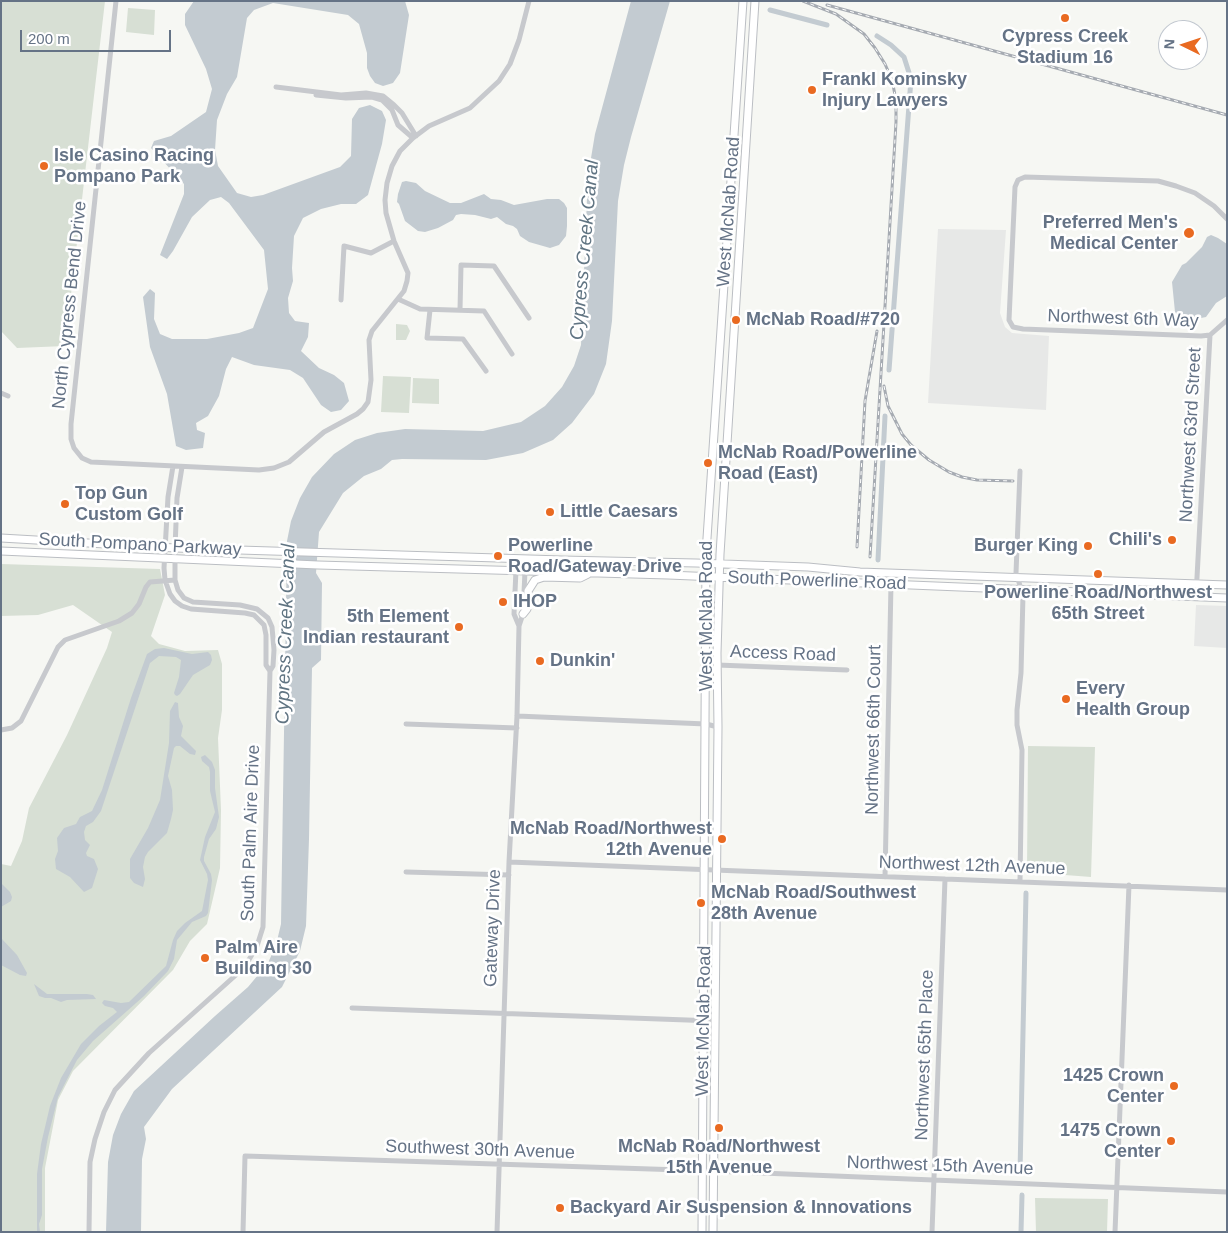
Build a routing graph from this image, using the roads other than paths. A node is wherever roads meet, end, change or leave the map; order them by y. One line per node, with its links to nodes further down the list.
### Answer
1 (116, 1): 21 (street, North Cypress Bend Drive)
2 (529, 1): 7 (street, North Cypress Bend Drive)
3 (743, 1): 5 (main road, West McNab Road)
4 (755, 1): 6 (main road, West McNab Road)
5 (742, 26): 6 (main road); 33 (main road, West McNab Road)
6 (753, 27): 34 (main road, West McNab Road)
7 (415, 137): 7 (street); 9 (street, North Cypress Bend Drive)
8 (1227, 219): 16 (street, Northwest 6th Way)
9 (394, 241): 10 (street, North Cypress Bend Drive); 11 (street)
10 (398, 299): 12 (street); 22 (street, North Cypress Bend Drive)
11 (341, 300)
12 (430, 310): 13 (street); 18 (street)
13 (460, 310): 14 (street); 17 (street)
14 (529, 318)
15 (1227, 320): 16 (street, Northwest 6th Way)
16 (1210, 335): 45 (street, Northwest 63rd Street)
17 (512, 354)
18 (486, 371)
19 (1, 393): 20 (street)
20 (8, 396)
21 (173, 466): 22 (street, North Cypress Bend Drive); 26 (street)
22 (182, 466): 27 (street)
23 (1020, 471): 41 (street)
24 (1, 538): 25 (main road, South Pompano Parkway)
25 (9, 539): 26 (main road, South Pompano Parkway); 28 (street)
26 (165, 547): 27 (main road, South Pompano Parkway); 30 (street)
27 (175, 548): 29 (main road, South Pompano Parkway); 32 (street)
28 (5, 551): 30 (main road, South Pompano Parkway)
29 (319, 553): 31 (main road, South Powerline Road)
30 (165, 559): 32 (main road, South Pompano Parkway); 42 (street, South Palm Aire Drive)
31 (519, 559): 33 (main road, South Powerline Road); 36 (street, Gateway Drive); 37 (street, Gateway Drive)
32 (175, 560): 35 (main road, South Pompano Parkway); 43 (street)
33 (706, 563): 34 (main road, South Powerline Road); 39 (main road, West McNab Road)
34 (719, 564): 40 (main road, West McNab Road); 41 (main road, South Powerline Road)
35 (318, 565): 36 (main road, South Powerline Road)
36 (516, 570): 37 (main road, South Powerline Road); 51 (street, Gateway Drive)
37 (524, 571): 38 (main road, South Powerline Road); 50 (street, Gateway Drive)
38 (589, 573): 39 (main road, South Powerline Road); 50 (main road)
39 (707, 577): 40 (main road, South Powerline Road); 57 (main road, West McNab Road)
40 (719, 578): 44 (main road, South Powerline Road); 52 (main road, West McNab Road)
41 (1017, 578): 45 (main road, South Powerline Road); 47 (street)
42 (165, 580): 43 (street); 54 (street, South Palm Aire Drive); 60 (street)
43 (175, 580): 54 (street, South Palm Aire Drive)
44 (891, 584): 47 (main road, South Powerline Road); 66 (street, Northwest 66th Court)
45 (1197, 585): 46 (main road, South Powerline Road); 48 (street, Northwest 63rd Street)
46 (1227, 585)
47 (1021, 589): 48 (main road, South Powerline Road); 68 (street)
48 (1196, 596): 49 (main road, South Powerline Road)
49 (1227, 598)
50 (523, 614): 51 (street, Gateway Drive)
51 (519, 626): 55 (street, Gateway Drive)
52 (717, 665): 53 (street, Access Road); 58 (main road, West McNab Road)
53 (847, 670)
54 (270, 671): 81 (street, South Palm Aire Drive)
55 (517, 716): 57 (street); 59 (street, Gateway Drive)
56 (406, 724): 59 (street)
57 (706, 724): 58 (street); 62 (main road, West McNab Road)
58 (718, 727): 63 (main road, West McNab Road)
59 (517, 728): 61 (street, Gateway Drive)
60 (1, 730)
61 (509, 862): 62 (street, Northwest 12th Avenue); 65 (street, Gateway Drive)
62 (705, 869): 63 (street, Northwest 12th Avenue); 73 (main road, West McNab Road)
63 (716, 871): 66 (street, Northwest 12th Avenue); 74 (main road, West McNab Road)
64 (406, 872): 65 (street)
65 (509, 876): 72 (street, Gateway Drive)
66 (885, 877): 67 (street, Northwest 12th Avenue)
67 (946, 879): 68 (street, Northwest 12th Avenue); 78 (street, Northwest 65th Place)
68 (1020, 881): 69 (street, Northwest 12th Avenue)
69 (1129, 885): 70 (street, Northwest 12th Avenue); 79 (street)
70 (1227, 890)
71 (352, 1008): 72 (street)
72 (504, 1013): 73 (street); 75 (street, Gateway Drive)
73 (704, 1020): 74 (street); 76 (main road, West McNab Road)
74 (714, 1022): 77 (main road, West McNab Road)
75 (499, 1165): 76 (street, Southwest 30th Avenue); 82 (street, Southwest 30th Avenue); 83 (street, Gateway Drive)
76 (702, 1171): 77 (street, Southwest 30th Avenue); 84 (main road, West McNab Road)
77 (713, 1171): 78 (street, Northwest 15th Avenue); 85 (main road, West McNab Road)
78 (934, 1180): 79 (street, Northwest 15th Avenue); 86 (street, Northwest 65th Place)
79 (1116, 1188): 80 (street, Northwest 15th Avenue); 87 (street)
80 (1227, 1192)
81 (89, 1232)
82 (243, 1232)
83 (497, 1232)
84 (702, 1232)
85 (713, 1232)
86 (932, 1232)
87 (1115, 1232)

